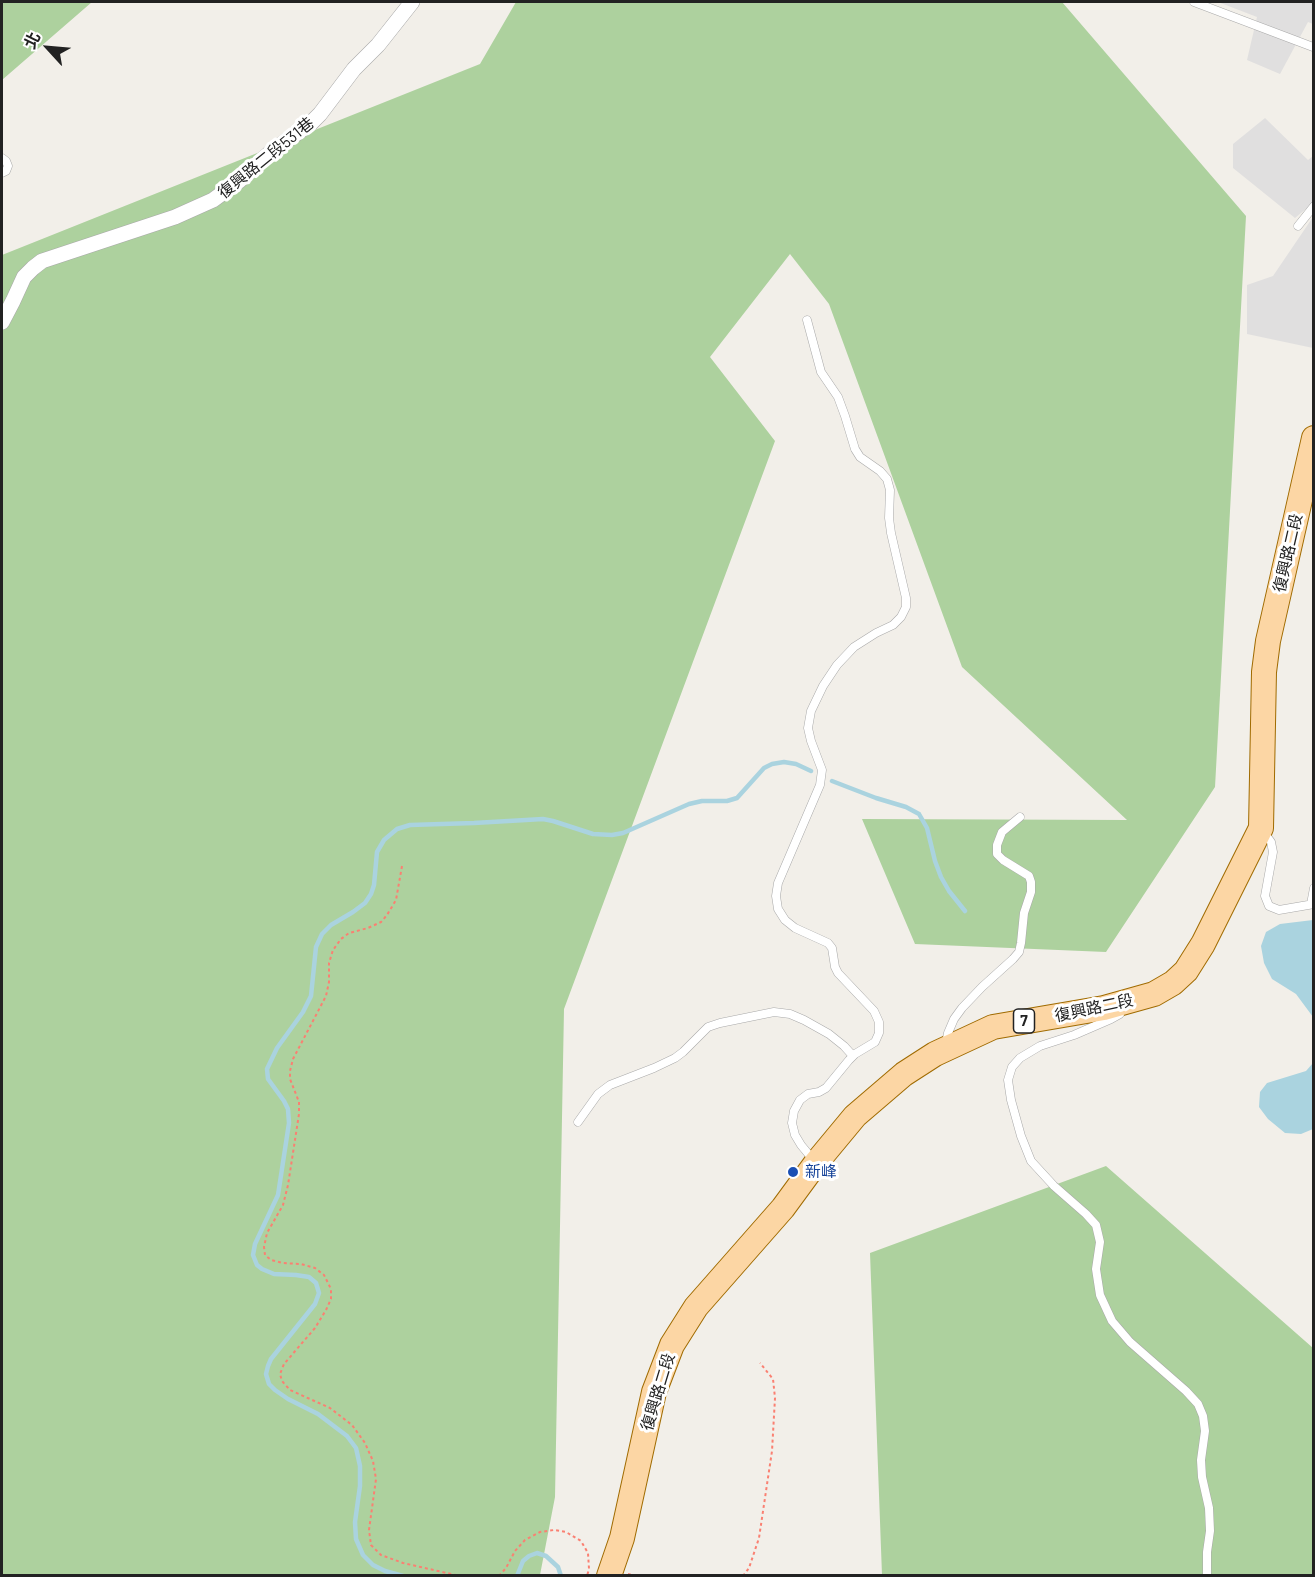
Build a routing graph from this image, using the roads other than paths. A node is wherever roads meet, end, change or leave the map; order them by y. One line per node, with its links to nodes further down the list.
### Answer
1 (412, 2): 9 (street, 復興路二段531巷)
2 (1194, 2): 3 (lane)
3 (1313, 47)
4 (2, 158): 5 (lane)
5 (2, 172)
6 (1314, 206): 7 (lane)
7 (1298, 226)
8 (807, 320): 17 (lane)
9 (2, 322)
10 (1314, 438): 12 (main road, 復興路二段 / 7)
11 (1020, 817): 16 (lane)
12 (1261, 828): 14 (lane); 15 (main road, 復興路二段 / 7)
13 (1314, 888): 14 (lane)
14 (1312, 904)
15 (1131, 1001): 16 (main road, 復興路二段 / 7); 21 (lane)
16 (945, 1050): 19 (main road, 復興路二段 / 7)
17 (853, 1056): 18 (lane); 19 (lane)
18 (578, 1122)
19 (816, 1163): 20 (main road, 復興路二段 / 7)
20 (609, 1575)
21 (1207, 1575)

